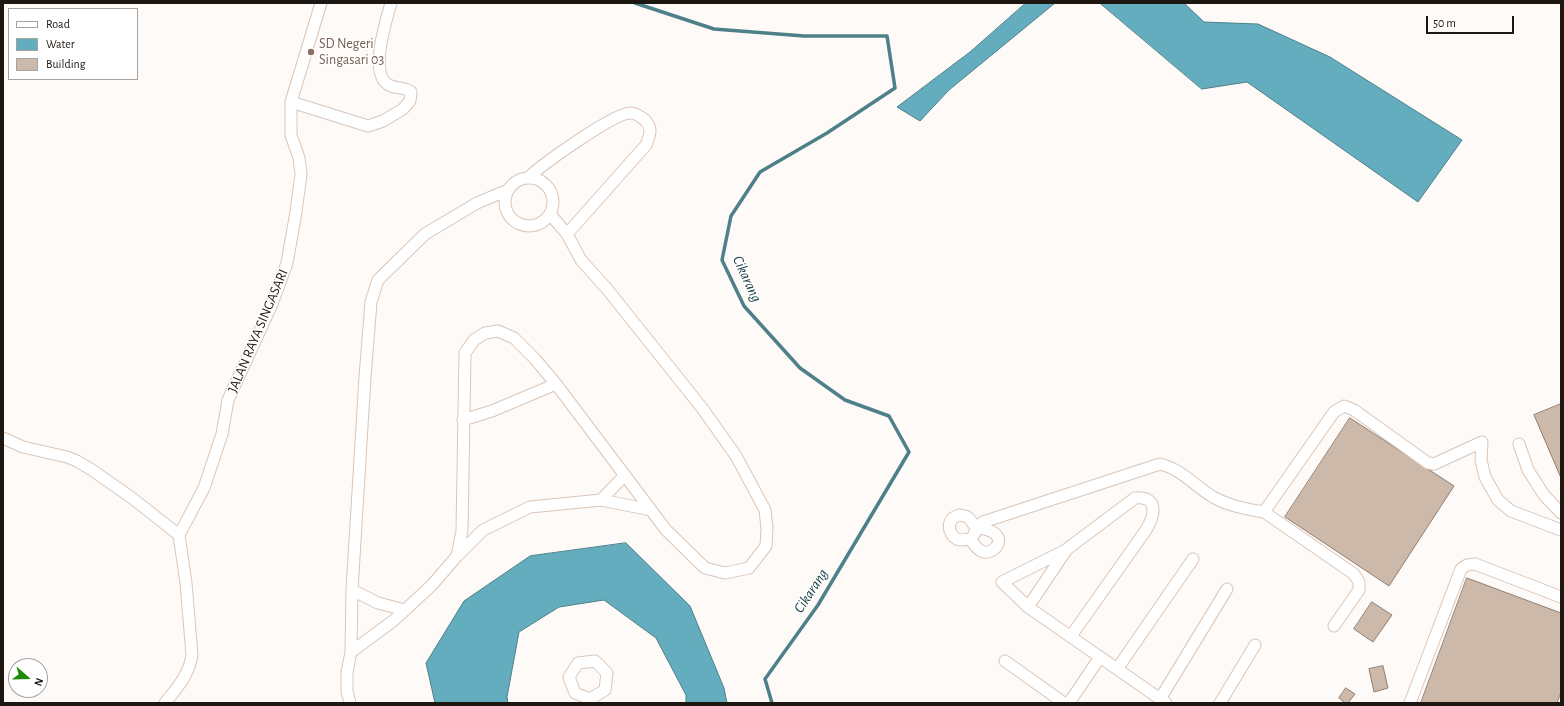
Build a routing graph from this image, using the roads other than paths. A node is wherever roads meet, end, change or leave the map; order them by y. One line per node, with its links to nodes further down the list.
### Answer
1 (321, 3): 3 (street, JALAN RAYA SINGASARI)
2 (391, 3): 3 (street)
3 (291, 102): 19 (street, JALAN RAYA SINGASARI)
4 (529, 177): 5 (street); 6 (street); 7 (street)
5 (508, 190): 6 (street); 25 (street)
6 (550, 214): 7 (street)
7 (567, 234): 14 (street)
8 (556, 384): 9 (street); 9 (street); 12 (street)
9 (463, 420): 22 (street)
10 (3, 438): 19 (street)
11 (1519, 444): 16 (street)
12 (625, 475): 13 (street); 14 (street)
13 (601, 500): 14 (street); 22 (street)
14 (651, 510)
15 (1264, 512): 17 (street); 18 (street); 29 (street)
16 (1561, 513)
17 (977, 528): 20 (street); 20 (street); 20 (street)
18 (1561, 530)
19 (179, 535): 37 (street)
20 (971, 540)
21 (1067, 549): 27 (street); 27 (street); 30 (street)
22 (457, 556): 28 (street)
23 (1193, 559): 35 (street)
24 (1227, 589): 36 (street)
25 (352, 590): 28 (street); 32 (street)
26 (1561, 597): 42 (street)
27 (1028, 607): 30 (street)
28 (405, 610): 32 (street)
29 (1334, 626)
30 (1071, 636): 33 (street)
31 (1255, 645): 41 (street)
32 (351, 652): 38 (street)
33 (1100, 657): 35 (street); 40 (street)
34 (1005, 661): 39 (street)
35 (1117, 669): 36 (street)
36 (1163, 701)
37 (165, 703)
38 (350, 703)
39 (1064, 703)
40 (1069, 703)
41 (1220, 703)
42 (1410, 703)

